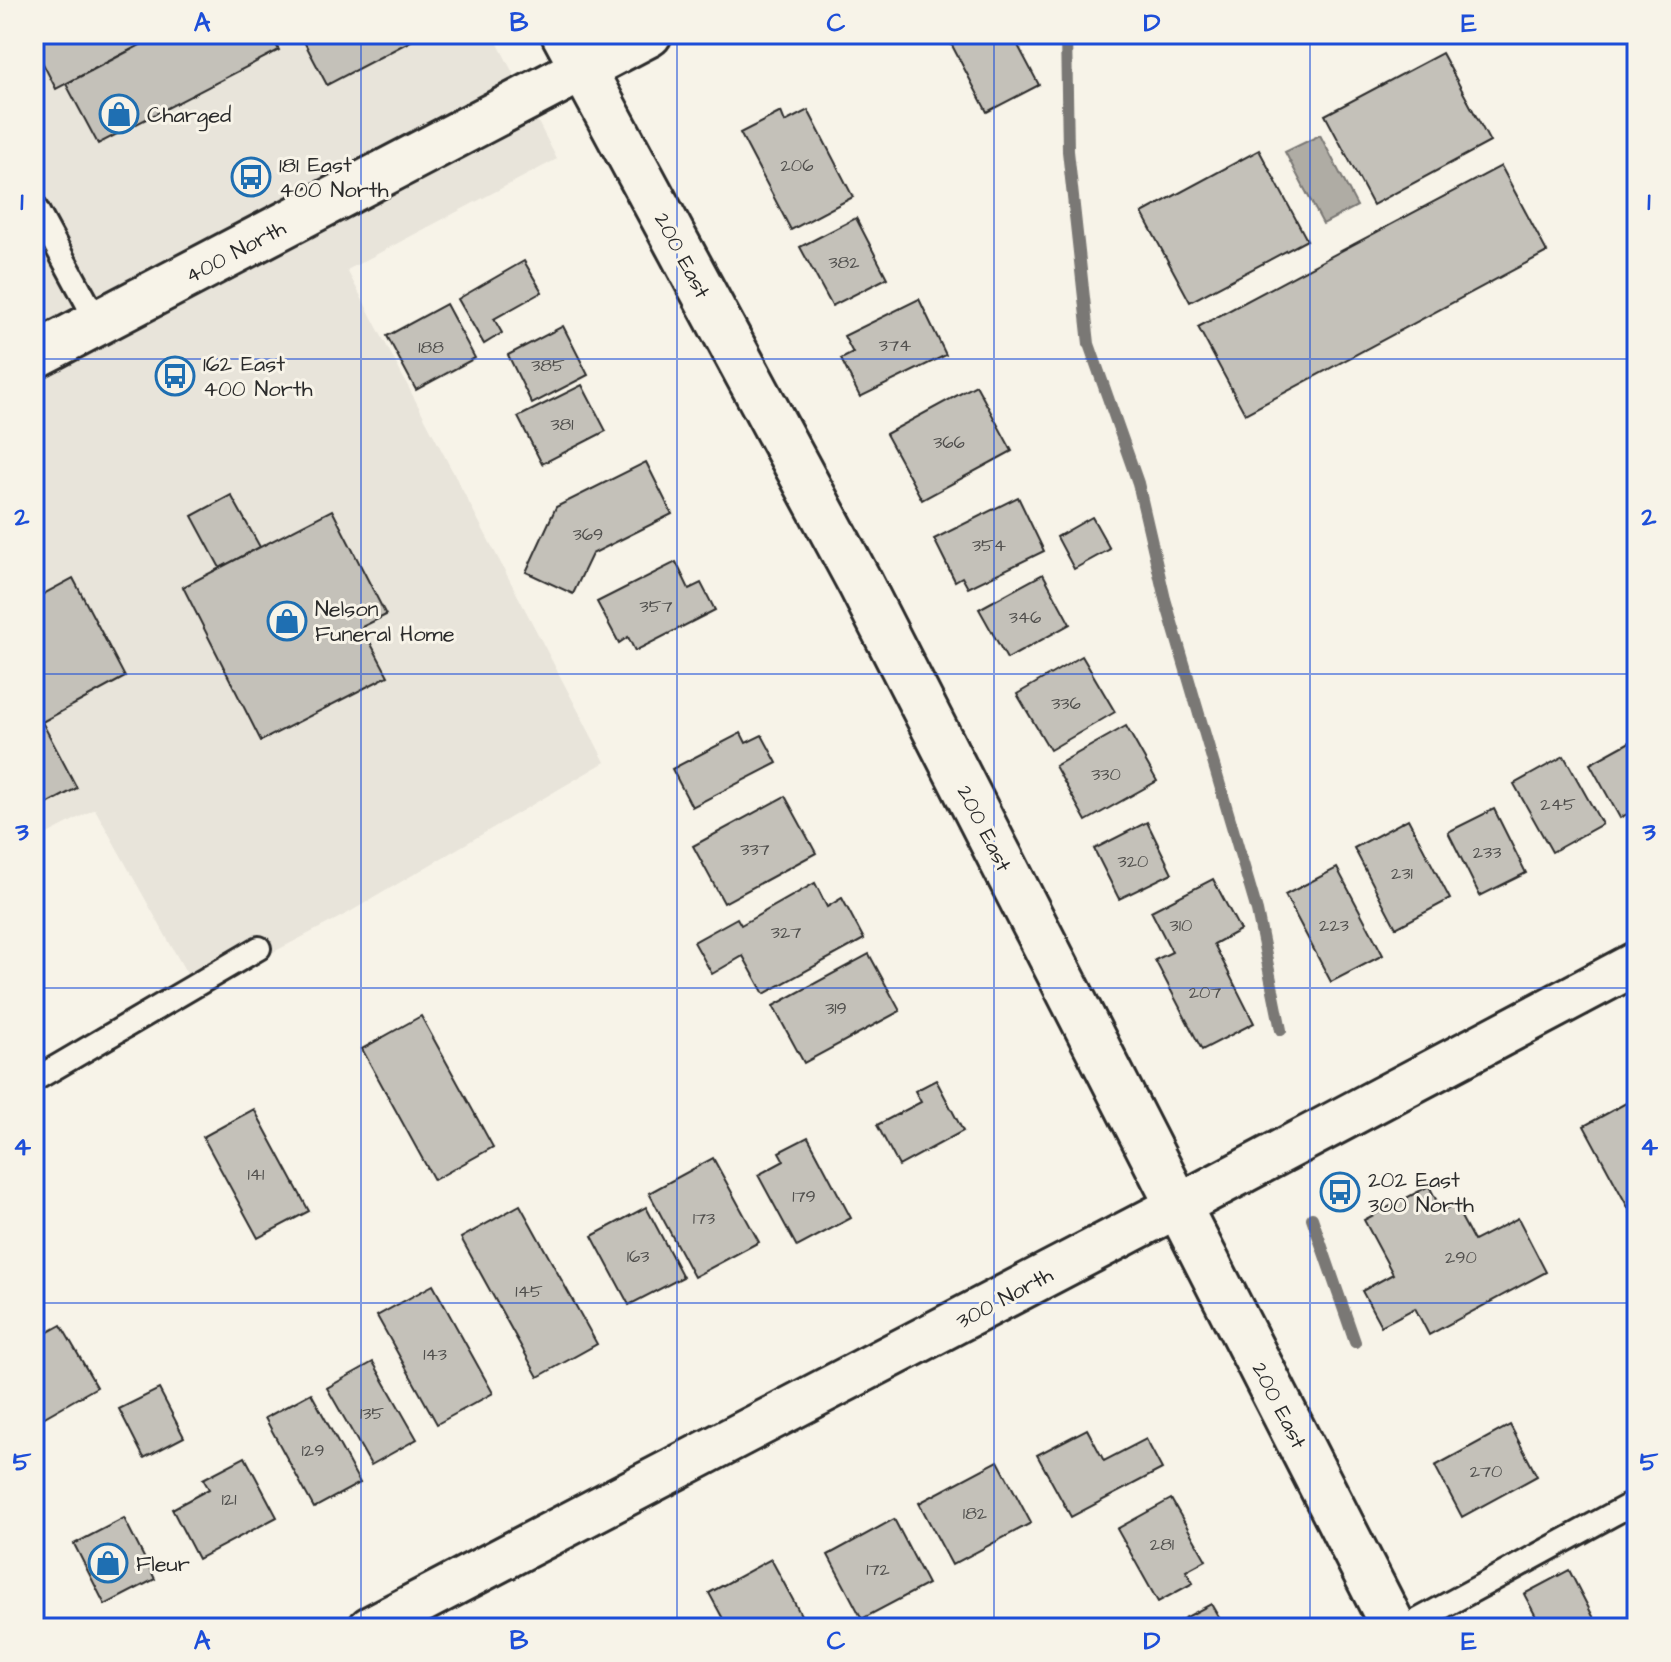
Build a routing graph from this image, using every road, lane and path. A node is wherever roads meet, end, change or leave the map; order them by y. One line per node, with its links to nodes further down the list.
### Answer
1 (649, 34): 2 (street, 400 North)
2 (574, 51): 4 (street, 400 North); 9 (street, 200 East)
3 (34, 205): 4 (lane)
4 (98, 323): 5 (street, 400 North)
5 (34, 356)
6 (259, 948): 8 (lane)
7 (1637, 963): 9 (street, 300 North)
8 (34, 1080)
9 (1178, 1206): 11 (street, 300 North); 12 (street, 200 East)
10 (1637, 1501): 13 (lane)
11 (370, 1628)
12 (1394, 1628)
13 (1404, 1628)

